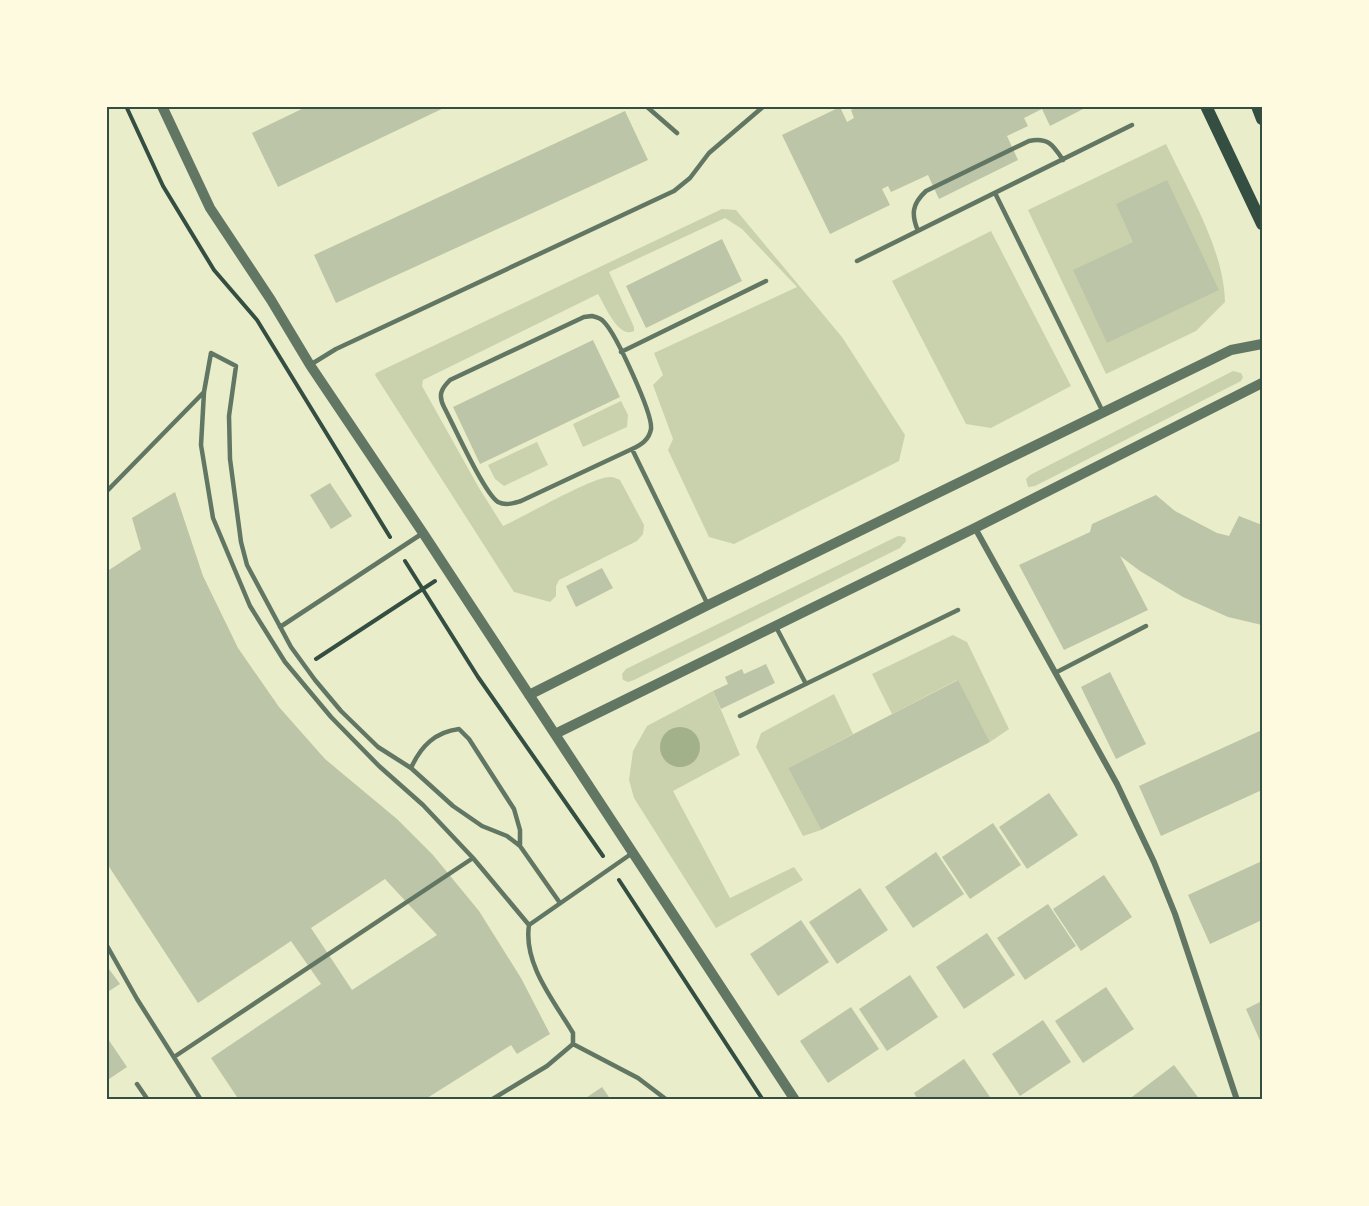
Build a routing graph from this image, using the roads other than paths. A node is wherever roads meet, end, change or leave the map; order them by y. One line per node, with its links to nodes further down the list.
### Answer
1 (162, 106): 17 (street)
2 (646, 106): 8 (lane)
3 (764, 106): 17 (lane)
4 (1206, 106): 11 (main road)
5 (1257, 106): 6 (main road)
6 (1263, 118)
7 (1132, 125): 9 (lane)
8 (677, 133)
9 (1063, 160): 10 (lane); 12 (lane)
10 (995, 193): 12 (lane); 20 (lane)
11 (1263, 224)
12 (918, 231): 13 (lane)
13 (857, 261)
14 (766, 281): 16 (lane)
15 (1263, 344): 20 (street)
16 (621, 352): 21 (lane); 21 (lane)
17 (310, 365): 24 (street)
18 (1263, 383): 23 (street)
19 (204, 392): 22 (lane); 29 (lane); 38 (lane)
20 (1103, 412): 25 (street)
21 (633, 449): 25 (lane)
22 (106, 492)
23 (975, 528): 27 (street); 30 (street)
24 (423, 533): 29 (lane); 32 (street)
25 (708, 605): 32 (street)
26 (958, 610): 31 (lane)
27 (774, 625): 31 (lane); 34 (street)
28 (1146, 626): 30 (lane)
29 (279, 627): 35 (lane)
30 (1055, 673): 50 (street)
31 (806, 684): 33 (lane)
32 (529, 695): 34 (street)
33 (740, 716)
34 (555, 734): 37 (street)
35 (411, 768): 36 (lane); 36 (lane)
36 (520, 846): 39 (lane)
37 (633, 853): 39 (lane); 49 (street)
38 (473, 858): 40 (lane); 43 (lane)
39 (560, 903): 40 (lane)
40 (529, 924): 42 (lane)
41 (106, 944): 43 (lane)
42 (573, 1044): 47 (lane); 48 (lane)
43 (174, 1057): 46 (lane)
44 (137, 1084): 45 (lane)
45 (148, 1100)
46 (201, 1100)
47 (491, 1100)
48 (667, 1100)
49 (795, 1100)
50 (1237, 1100)

